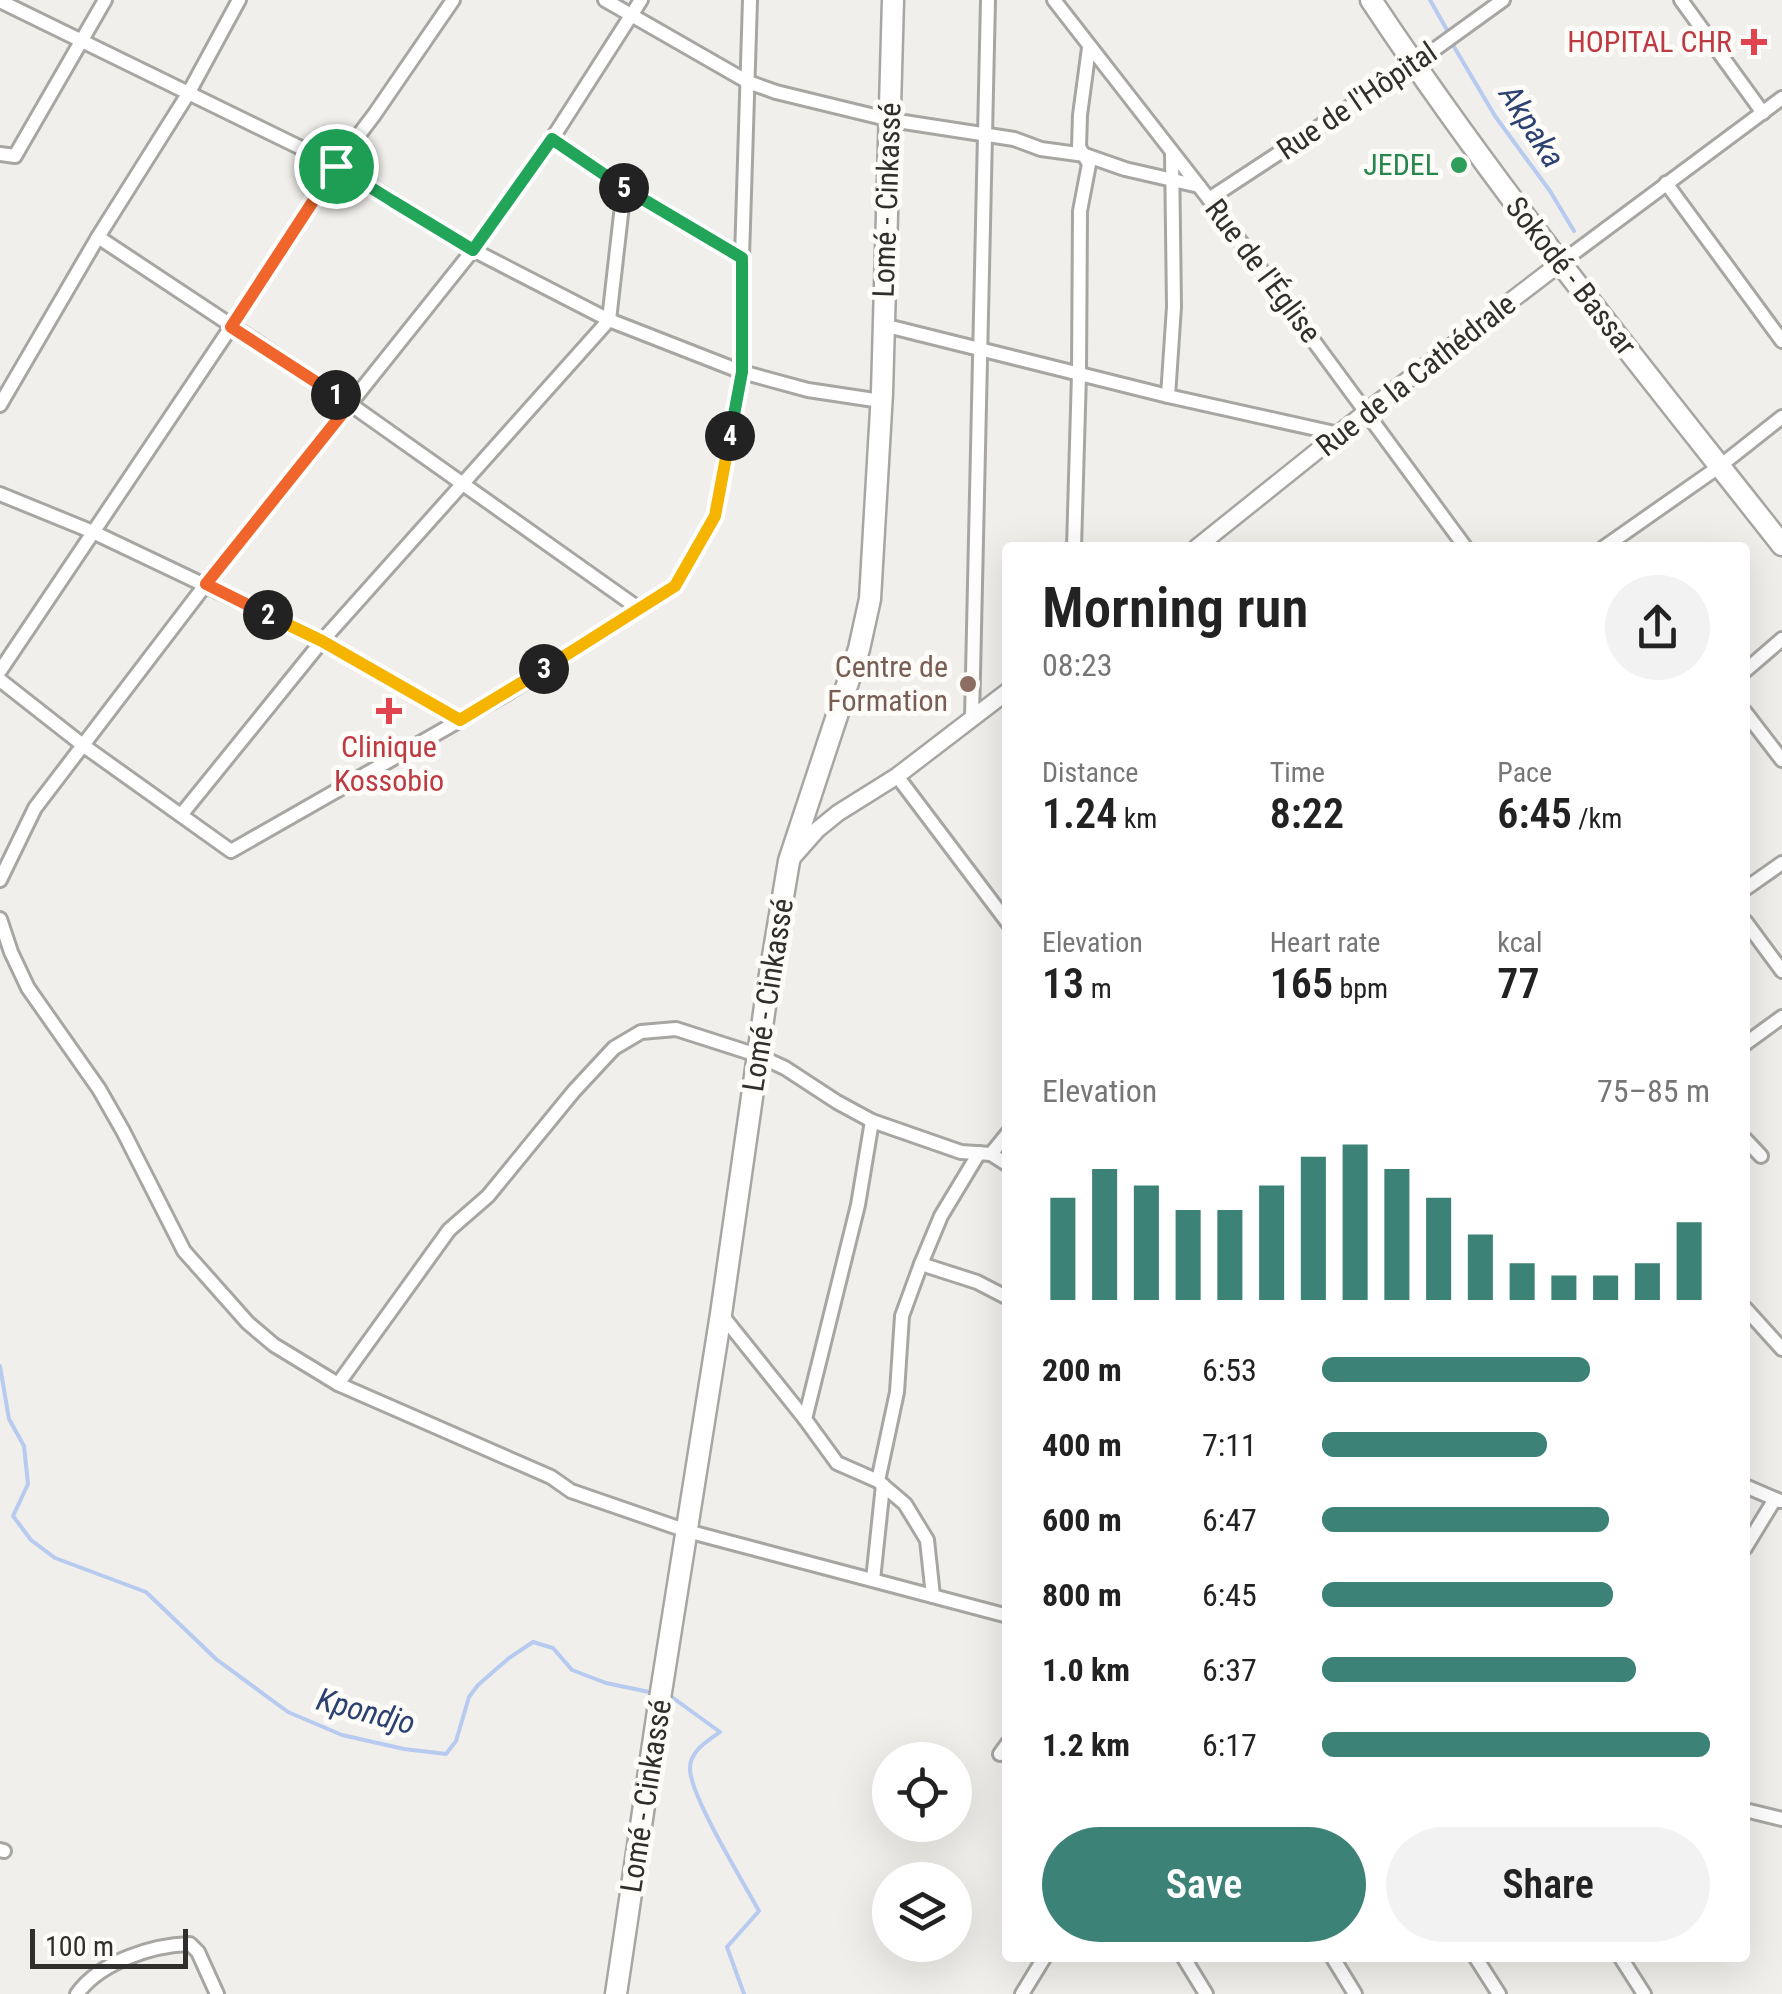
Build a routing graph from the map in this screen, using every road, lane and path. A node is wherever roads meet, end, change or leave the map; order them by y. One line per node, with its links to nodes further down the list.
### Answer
1 (105, 0): 15 (street)
2 (239, 0): 19 (street)
3 (452, 0): 28 (street)
4 (605, 0): 14 (street)
5 (640, 0): 14 (street)
6 (750, 0): 18 (street)
7 (893, 0): 22 (main road, Lomé - Cinkassé)
8 (988, 0): 23 (street)
9 (1054, 0): 16 (street, Rue de l'Église)
10 (1371, 0): 17 (main road, Sokodé - Bassar)
11 (1503, 0): 17 (street, Rue de l'Hôpital)
12 (1681, 0): 21 (street)
13 (0, 1): 15 (street)
14 (630, 14): 18 (street); 24 (street)
15 (82, 42): 19 (street); 26 (street)
16 (1089, 48): 25 (street, Rue de l'Église); 27 (street)
17 (1413, 64): 33 (street, Rue de l'Hôpital); 37 (main road, Sokodé - Bassar)
18 (748, 82): 22 (street); 36 (street)
19 (188, 94): 28 (street); 34 (street)
20 (1782, 98): 21 (street, Rue de la Cathédrale)
21 (1763, 113): 30 (street, Rue de la Cathédrale)
22 (891, 120): 23 (street); 39 (main road, Lomé - Cinkassé)
23 (984, 134): 27 (street); 42 (street)
24 (552, 139): 32 (street); 35 (street)
25 (1172, 153): 29 (street); 31 (street, Rue de l'Église)
26 (0, 154)
27 (1085, 155): 29 (street); 44 (street)
28 (336, 166): 35 (street); 40 (street)
29 (1172, 180): 31 (street); 45 (street)
30 (1666, 183): 37 (street, Rue de la Cathédrale); 41 (street)
31 (1199, 186): 33 (street, Rue de l'Église)
32 (624, 188): 36 (street); 38 (street)
33 (1209, 199): 49 (street, Rue de l'Église)
34 (98, 236): 40 (street); 48 (street)
35 (473, 250): 38 (street); 47 (street)
36 (742, 258): 43 (street)
37 (1560, 264): 49 (street, Rue de la Cathédrale); 52 (main road, Sokodé - Bassar)
38 (608, 320): 43 (street); 53 (street)
39 (882, 326): 42 (street); 46 (main road, Lomé - Cinkassé)
40 (231, 327): 47 (street); 55 (street)
41 (1782, 340)
42 (981, 350): 44 (street); 70 (street)
43 (742, 372): 46 (street); 62 (street)
44 (1079, 374): 45 (street); 56 (street)
45 (1168, 396): 51 (street)
46 (882, 400): 76 (main road, Lomé - Cinkassé)
47 (350, 404): 53 (street); 61 (street)
48 (0, 405)
49 (1367, 411): 51 (street, Rue de la Cathédrale); 58 (street, Rue de l'Église)
50 (1782, 418): 52 (street)
51 (1339, 434): 57 (street, Rue de la Cathédrale)
52 (1720, 466): 59 (street); 60 (main road, Sokodé - Bassar)
53 (461, 484): 62 (street); 64 (street)
54 (0, 494): 55 (street)
55 (93, 532): 61 (street); 66 (street)
56 (1074, 542)
57 (1204, 542)
58 (1462, 542)
59 (1616, 542)
60 (1782, 545)
61 (206, 584): 64 (street); 72 (street)
62 (638, 608): 71 (street)
63 (1782, 640): 65 (street)
64 (322, 641): 71 (street); 75 (street)
65 (1750, 667)
66 (0, 671)
67 (0, 680): 72 (street)
68 (1002, 696): 70 (street)
69 (1750, 718): 73 (street)
70 (972, 719): 74 (street)
71 (460, 720): 75 (street)
72 (84, 746): 75 (street); 78 (street)
73 (1782, 760)
74 (897, 776): 76 (street); 80 (street)
75 (181, 815)
76 (790, 861): 86 (main road, Lomé - Cinkassé)
77 (1782, 863): 79 (street)
78 (0, 880)
79 (1750, 885)
80 (1002, 914)
81 (0, 919): 98 (street)
82 (1750, 928): 83 (street)
83 (1782, 971)
84 (1782, 1017): 85 (street)
85 (1750, 1040)
86 (757, 1055): 87 (street); 95 (main road, Lomé - Cinkassé); 98 (street)
87 (872, 1121): 90 (street); 99 (street)
88 (1002, 1138): 90 (street)
89 (1750, 1144): 91 (street)
90 (985, 1154): 92 (street); 93 (street)
91 (1761, 1156)
92 (1002, 1162)
93 (920, 1264): 94 (street); 100 (street)
94 (1002, 1295)
95 (721, 1314): 99 (street); 103 (main road, Lomé - Cinkassé)
96 (1750, 1314): 97 (street)
97 (1782, 1349)
98 (338, 1384): 103 (street)
99 (805, 1418): 100 (street)
100 (880, 1483): 105 (street); 106 (street)
101 (1750, 1488): 102 (street)
102 (1778, 1500): 104 (street)
103 (687, 1531): 105 (street); 117 (main road, Lomé - Cinkassé)
104 (1750, 1541)
105 (872, 1580): 106 (street)
106 (933, 1596): 107 (street)
107 (1002, 1614)
108 (1750, 1811): 109 (street)
109 (1782, 1820)
110 (1042, 1962): 118 (street)
111 (1186, 1962): 119 (street)
112 (1335, 1962): 120 (street)
113 (1479, 1962): 121 (street)
114 (1623, 1962): 122 (street)
115 (76, 1994): 116 (street)
116 (216, 1994)
117 (616, 1994)
118 (1022, 1994)
119 (1206, 1994)
120 (1355, 1994)
121 (1500, 1994)
122 (1644, 1994)

